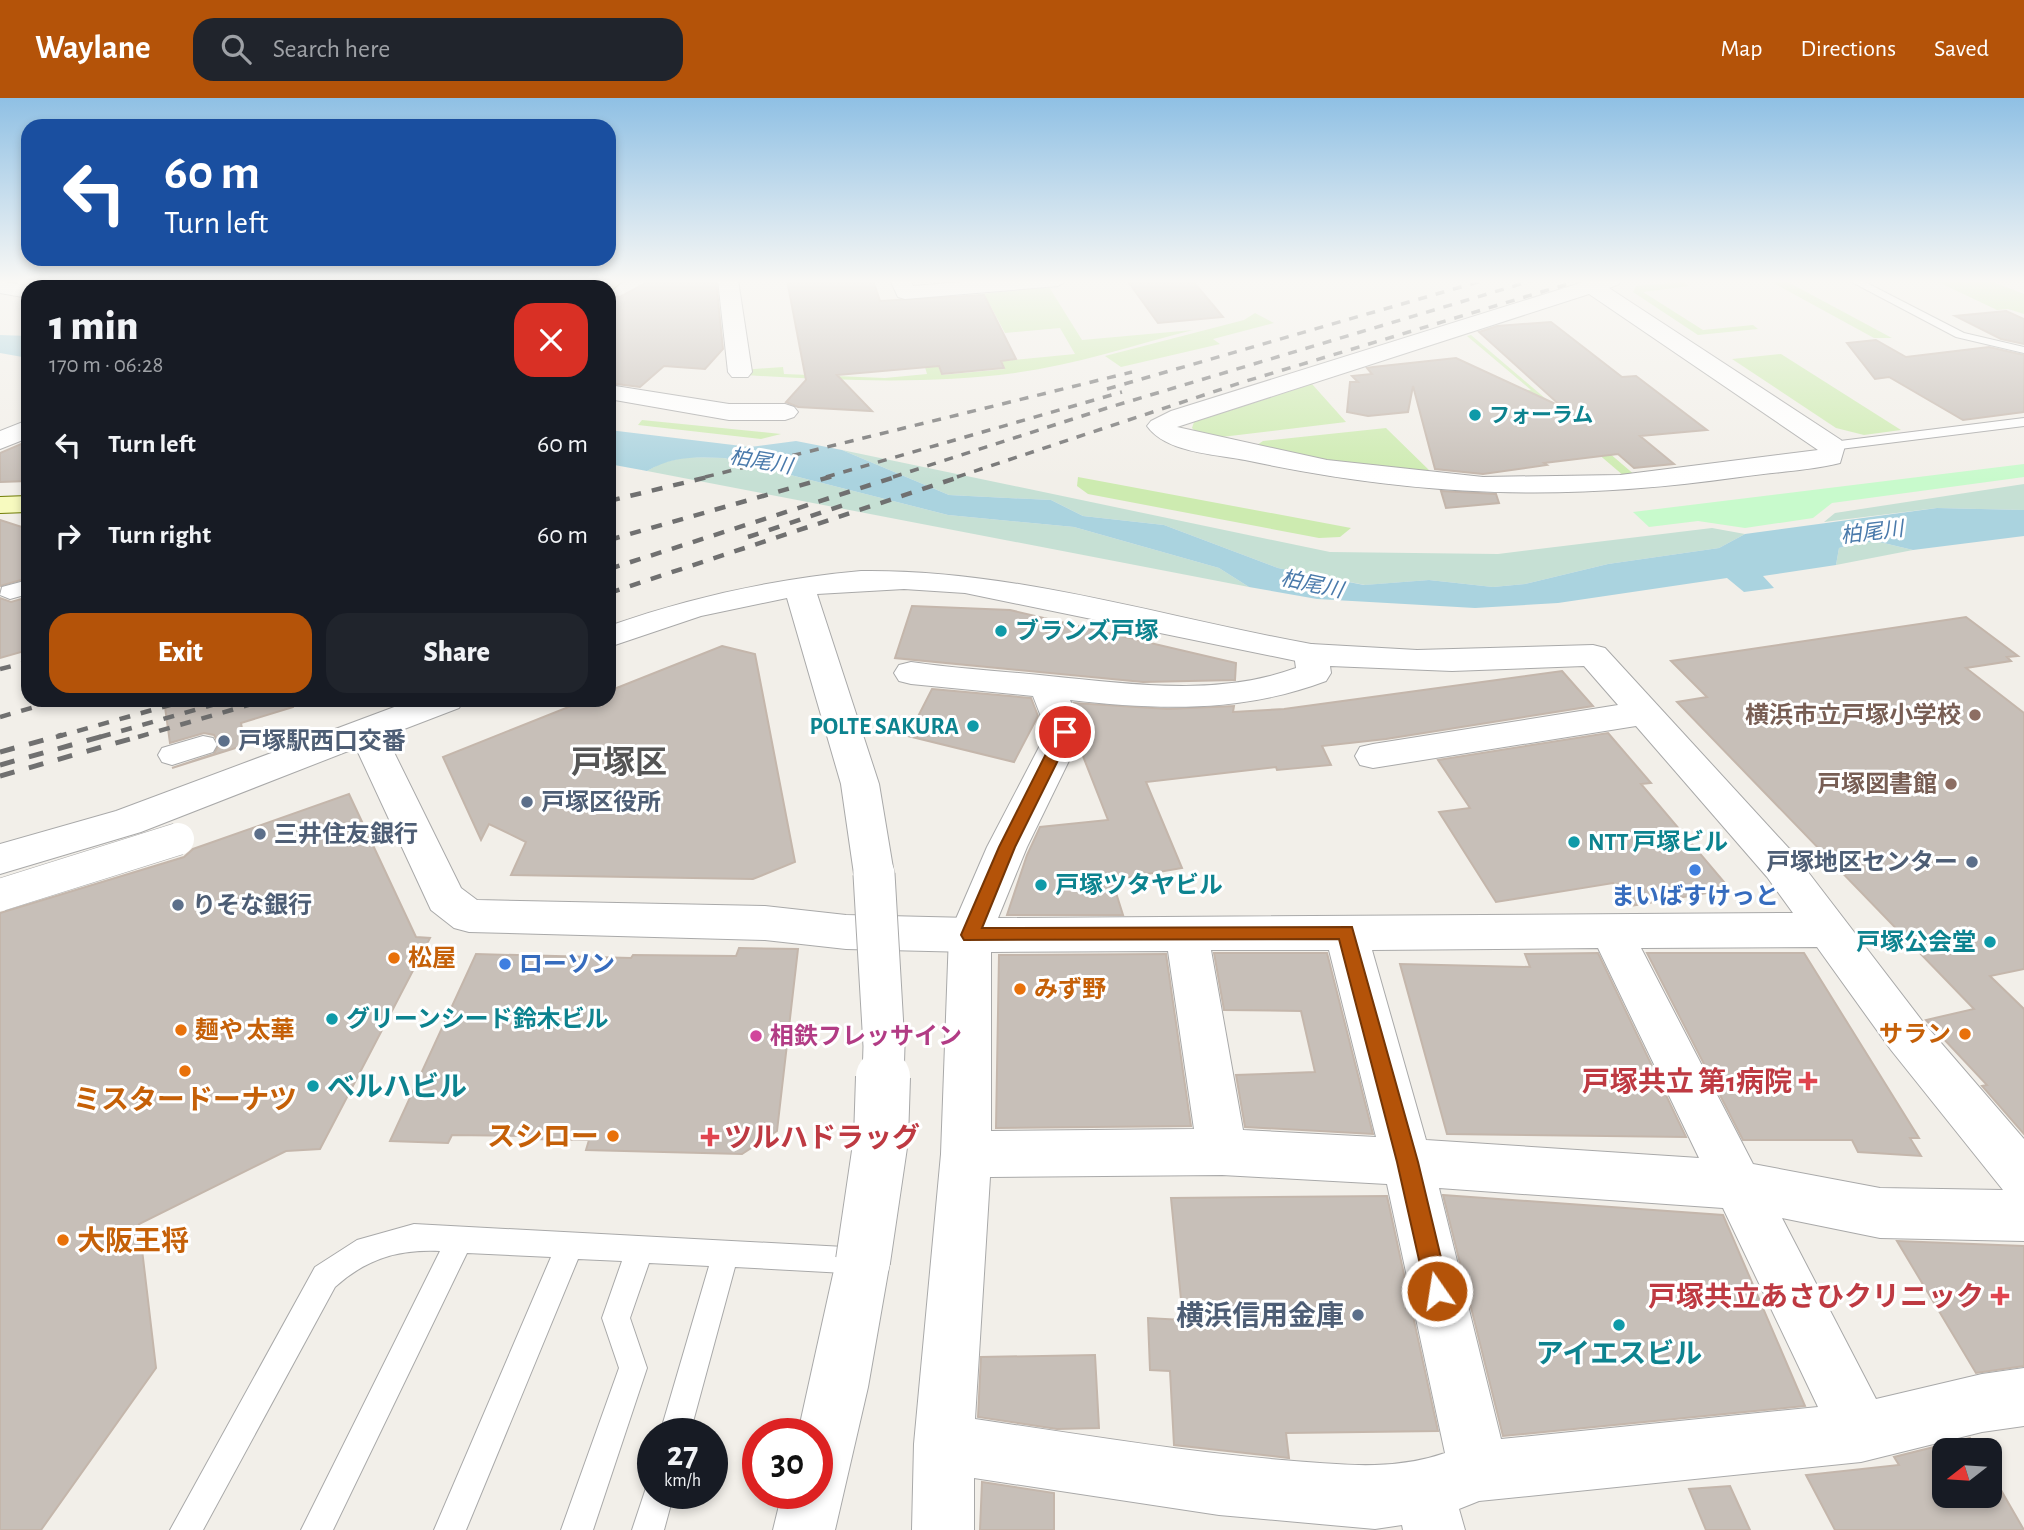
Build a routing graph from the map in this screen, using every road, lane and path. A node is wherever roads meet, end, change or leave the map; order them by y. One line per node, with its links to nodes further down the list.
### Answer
1 (737, 347): 4 (street)
2 (1398, 347): 10 (street)
3 (1692, 347): 10 (street)
4 (740, 372)
5 (616, 394): 6 (street)
6 (785, 412)
7 (2024, 422): 10 (lane)
8 (21, 431): 9 (street)
9 (0, 441)
10 (1832, 446)
11 (21, 504): 12 (main road)
12 (0, 505)
13 (800, 589): 14 (street); 15 (street); 42 (street, bridge)
14 (616, 634)
15 (1311, 654): 17 (street); 19 (street)
16 (911, 673): 17 (street)
17 (1047, 687): 31 (street)
18 (429, 707): 20 (street)
19 (1643, 713): 23 (street); 28 (street)
20 (366, 731): 25 (street); 31 (street)
21 (203, 746): 22 (street)
22 (172, 755)
23 (1373, 756)
24 (178, 839): 26 (street, bridge)
25 (0, 859)
26 (0, 895)
27 (1610, 929): 28 (street); 29 (street); 36 (street)
28 (1829, 930): 35 (street)
29 (1346, 932): 30 (street); 34 (street)
30 (1187, 934): 31 (street); 32 (street)
31 (970, 935): 33 (street)
32 (1222, 1152): 33 (street); 34 (street)
33 (966, 1154): 47 (street)
34 (1407, 1162): 36 (street); 48 (street)
35 (2024, 1177)
36 (1736, 1185): 37 (street); 46 (street)
37 (2024, 1216)
38 (460, 1239): 39 (lane); 52 (lane); 53 (lane)
39 (570, 1245): 40 (lane); 54 (lane)
40 (640, 1249): 41 (lane); 55 (lane)
41 (737, 1254): 42 (lane); 44 (lane)
42 (863, 1261): 45 (street)
43 (2024, 1397): 46 (street)
44 (681, 1418)
45 (831, 1418)
46 (1861, 1432): 48 (street)
47 (944, 1444): 51 (street); 58 (street)
48 (1479, 1471): 51 (street)
49 (654, 1509): 56 (lane)
50 (809, 1509): 57 (street)
51 (1429, 1510)
52 (186, 1530)
53 (317, 1530)
54 (450, 1530)
55 (577, 1530)
56 (648, 1530)
57 (804, 1530)
58 (943, 1530)

